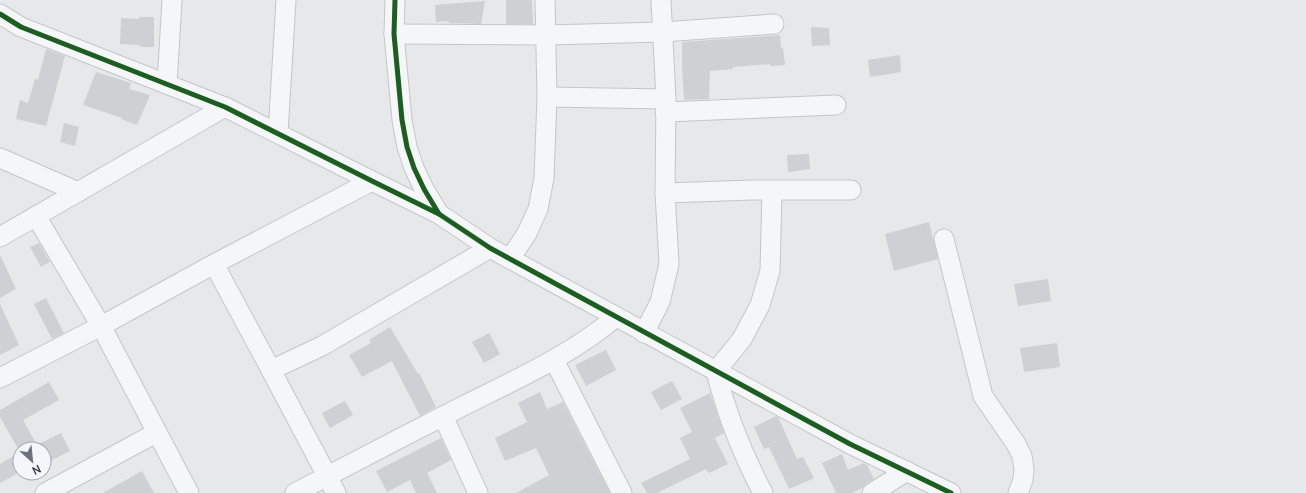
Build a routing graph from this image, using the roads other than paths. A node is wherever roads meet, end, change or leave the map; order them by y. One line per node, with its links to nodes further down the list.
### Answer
1 (172, 0): 11 (street)
2 (286, 0): 16 (street)
3 (395, 0): 9 (street)
4 (545, 0): 10 (street)
5 (661, 0): 8 (street)
6 (0, 14): 11 (street)
7 (774, 24): 8 (street)
8 (663, 32): 10 (street); 14 (street)
9 (394, 34): 10 (street); 23 (street)
10 (546, 34): 12 (street)
11 (167, 84): 15 (street)
12 (547, 97): 14 (street); 28 (street)
13 (836, 105): 14 (street)
14 (665, 106): 22 (street)
15 (225, 107): 16 (street); 21 (street)
16 (278, 133): 18 (street)
17 (0, 158): 21 (street)
18 (372, 181): 23 (street); 29 (street)
19 (851, 190): 20 (street)
20 (772, 191): 22 (street); 35 (street)
21 (78, 192): 24 (street)
22 (665, 193): 32 (street)
23 (439, 214): 27 (street)
24 (36, 216): 25 (street); 31 (street)
25 (0, 237)
26 (944, 239): 50 (street)
27 (490, 248): 28 (street); 34 (street)
28 (510, 259): 30 (street)
29 (214, 264): 31 (street); 34 (street)
30 (616, 317): 32 (street); 33 (street)
31 (101, 326): 36 (street); 38 (street)
32 (644, 333): 35 (street)
33 (554, 360): 37 (street); 46 (street)
34 (271, 370): 40 (street)
35 (716, 371): 39 (street); 47 (street)
36 (0, 378)
37 (443, 416): 40 (street); 45 (street)
38 (156, 433): 41 (street); 42 (street)
39 (907, 471): 48 (street); 49 (street)
40 (327, 476): 43 (street); 44 (street)
41 (45, 493)
42 (189, 493)
43 (295, 493)
44 (336, 493)
45 (478, 493)
46 (622, 493)
47 (763, 493)
48 (872, 493)
49 (951, 493)
50 (1018, 493)

